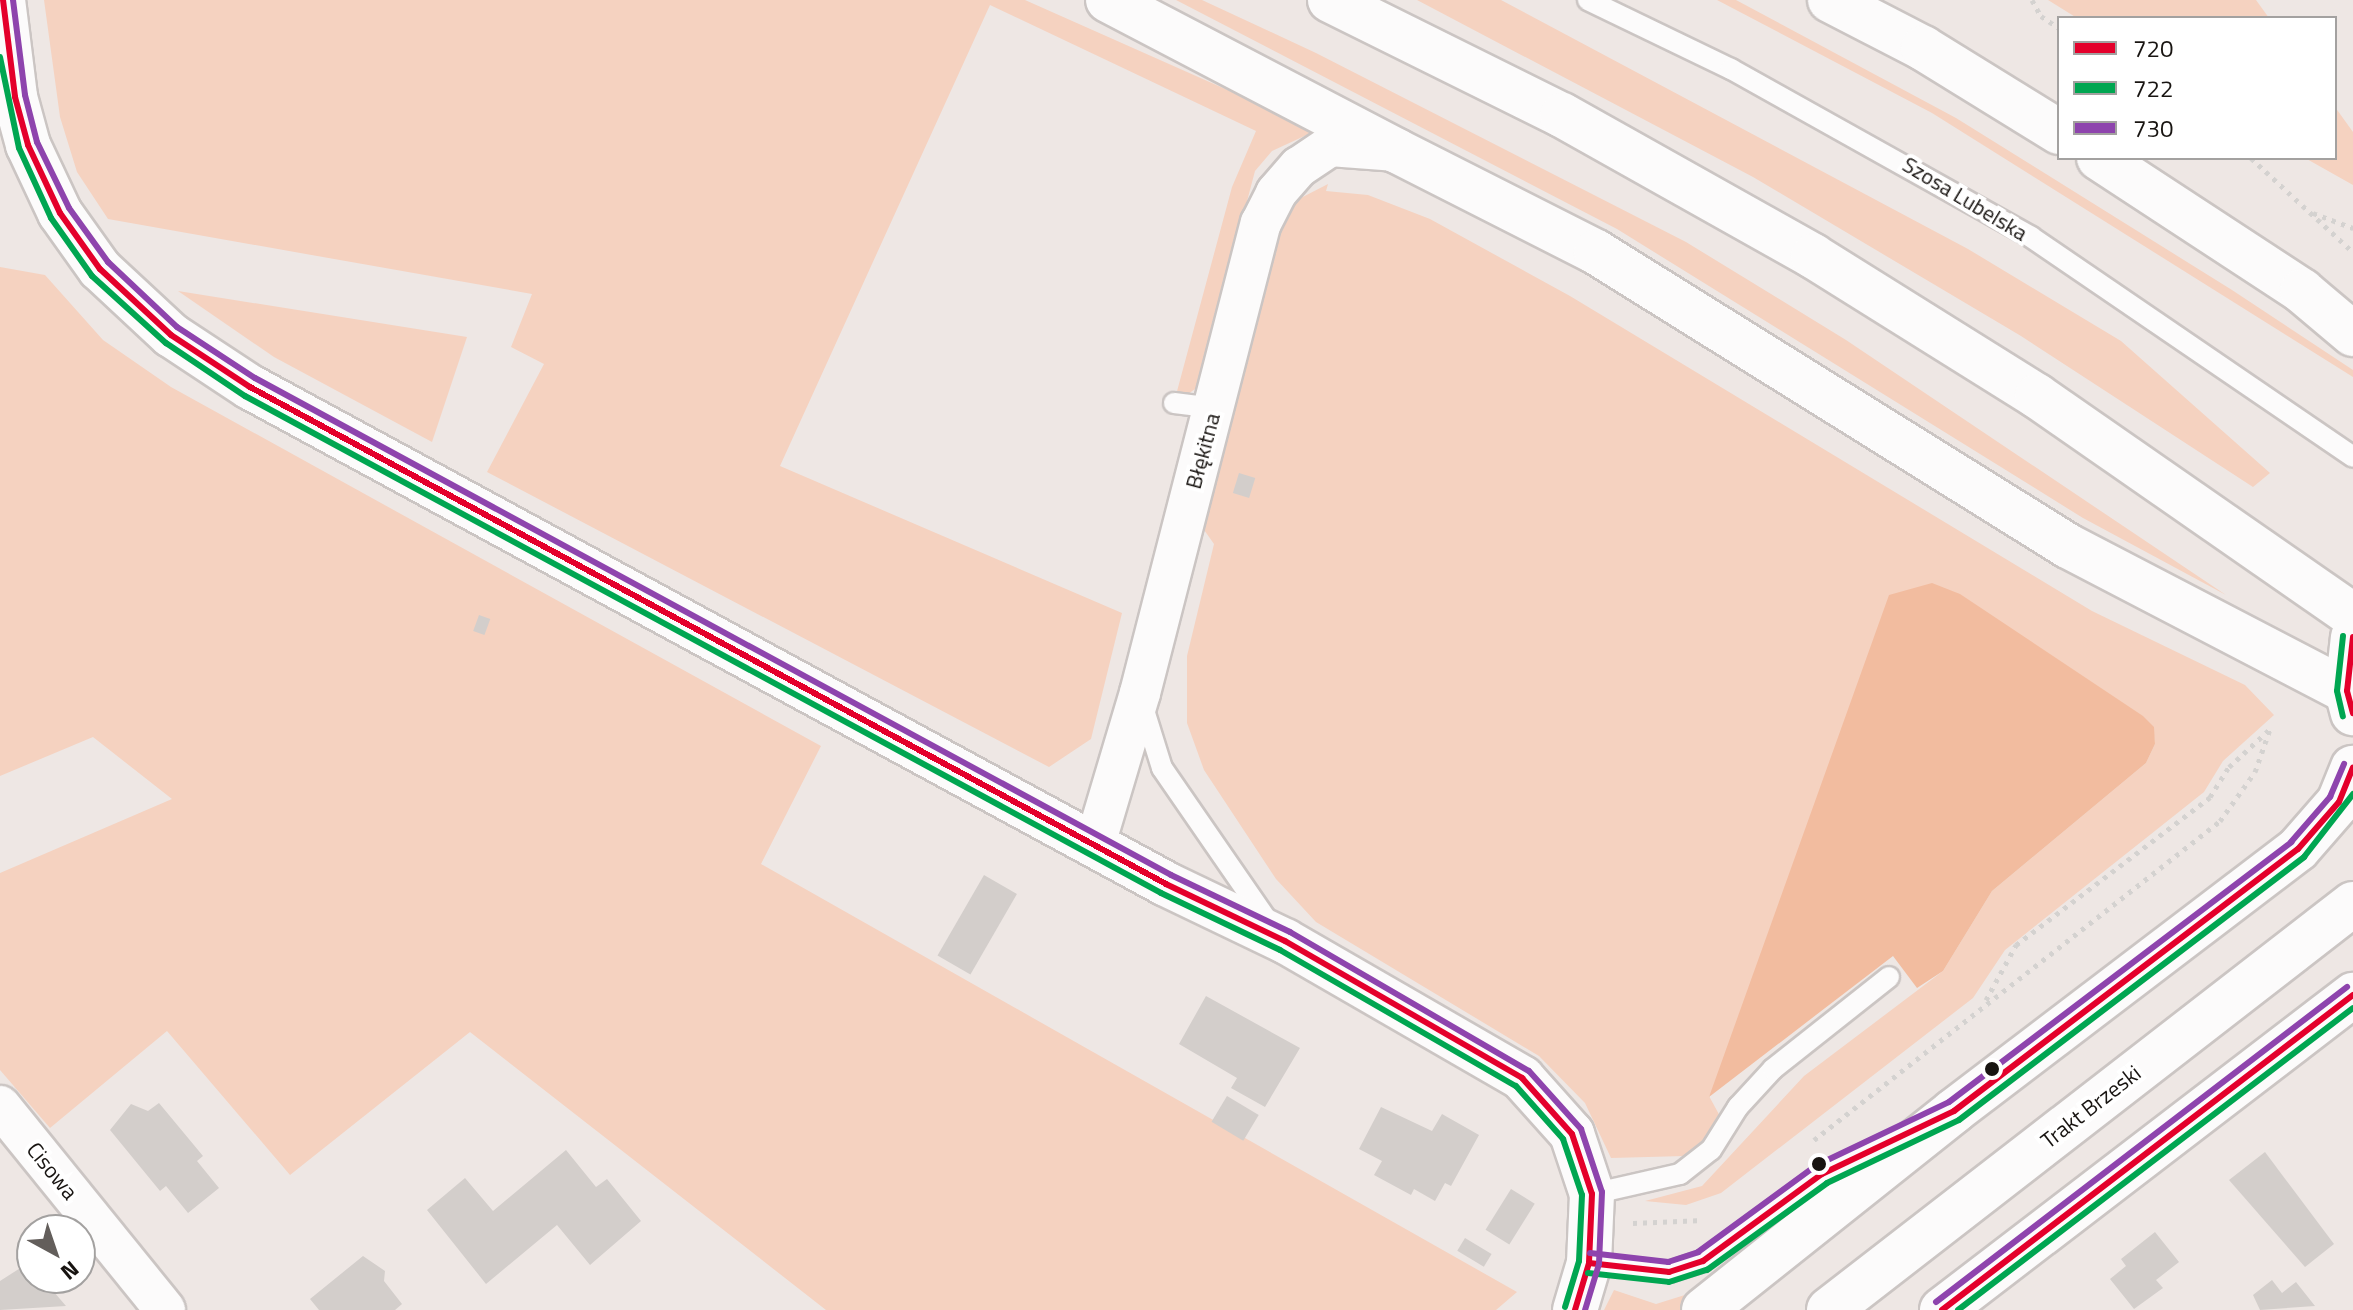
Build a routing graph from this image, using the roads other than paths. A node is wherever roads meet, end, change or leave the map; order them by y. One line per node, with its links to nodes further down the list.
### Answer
1 (3, 0): 20 (main road)
2 (1108, 0): 7 (main road)
3 (1330, 0): 15 (main road)
4 (1588, 0): 14 (lane, Szosa Lubelska)
5 (1830, 0): 6 (main road)
6 (2057, 131)
7 (1397, 151): 13 (street, Błękitna); 18 (main road)
8 (2102, 160): 9 (main road)
9 (2302, 291): 10 (main road); 11 (main road)
10 (2353, 315)
11 (2353, 334)
12 (1174, 403): 13 (lane)
13 (1214, 408): 17 (street, Błękitna)
14 (2353, 457)
15 (2353, 616)
16 (2353, 637): 18 (main road)
17 (1140, 693): 20 (street, Błękitna); 22 (lane)
18 (2350, 702)
19 (2353, 768): 26 (main road)
20 (1095, 844): 22 (main road)
21 (2353, 904): 31 (main road, Trakt Brzeski)
22 (1285, 941): 27 (main road)
23 (1889, 977): 27 (lane)
24 (2353, 995): 32 (main road)
25 (0, 1106): 28 (street, Cisowa)
26 (1954, 1111): 27 (lane); 30 (main road)
27 (1592, 1227): 29 (main road)
28 (165, 1310)
29 (1575, 1310)
30 (1704, 1310)
31 (1829, 1310)
32 (1942, 1310)

